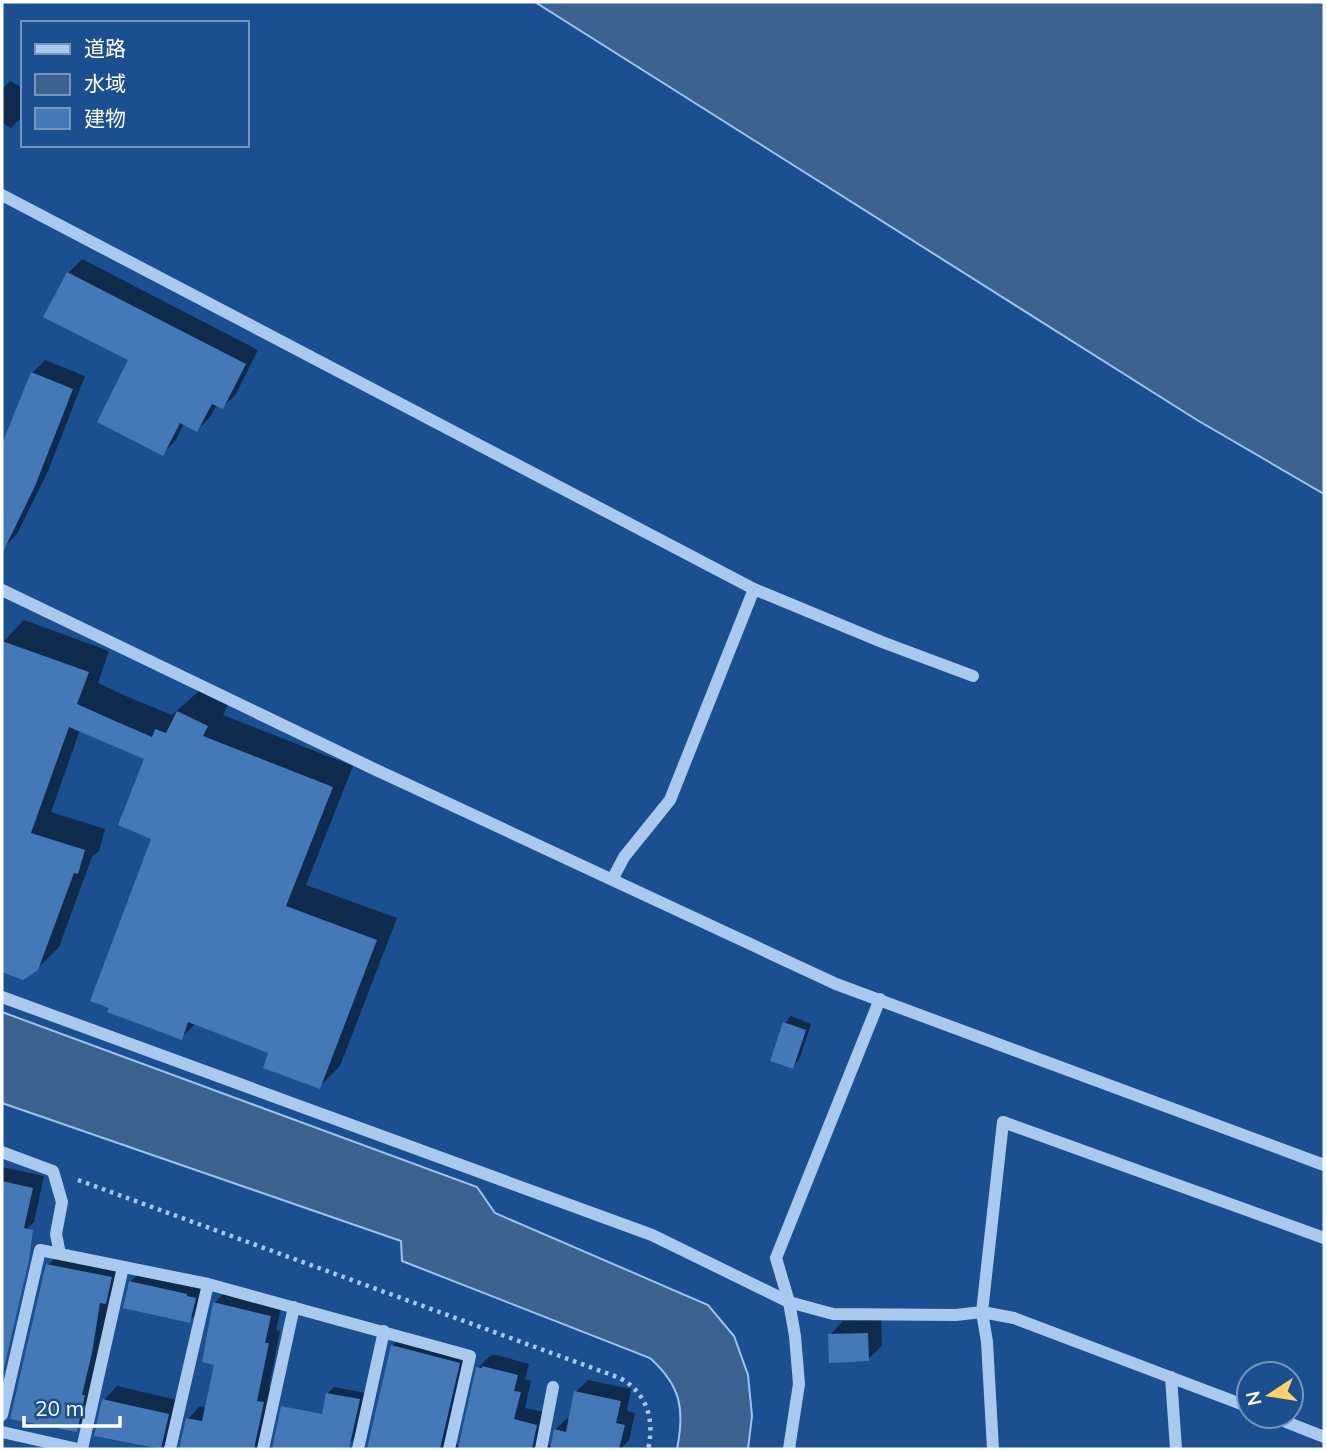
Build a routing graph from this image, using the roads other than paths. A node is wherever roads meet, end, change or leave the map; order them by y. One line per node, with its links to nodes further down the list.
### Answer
1 (2, 195): 2 (street)
2 (754, 589): 4 (street); 5 (street)
3 (2, 590): 5 (street)
4 (973, 676)
5 (612, 880): 7 (street)
6 (2, 997): 14 (street)
7 (880, 999): 9 (street); 14 (street)
8 (2, 1152): 11 (street)
9 (1324, 1165)
10 (1324, 1238): 16 (street)
11 (60, 1254): 12 (street); 21 (street)
12 (123, 1267): 13 (street); 25 (street)
13 (208, 1284): 15 (street); 26 (street)
14 (789, 1302): 16 (street); 31 (street)
15 (294, 1307): 17 (street); 27 (street)
16 (982, 1312): 18 (street); 32 (street)
17 (384, 1331): 28 (street); 29 (street)
18 (1171, 1377): 20 (street); 33 (street)
19 (553, 1387): 30 (street)
20 (1235, 1402)
21 (2, 1415)
22 (1305, 1429): 24 (street)
23 (2, 1432): 25 (street)
24 (1324, 1437)
25 (80, 1449)
26 (170, 1449)
27 (263, 1449)
28 (358, 1449)
29 (449, 1449)
30 (541, 1449)
31 (789, 1449)
32 (993, 1449)
33 (1175, 1449)

